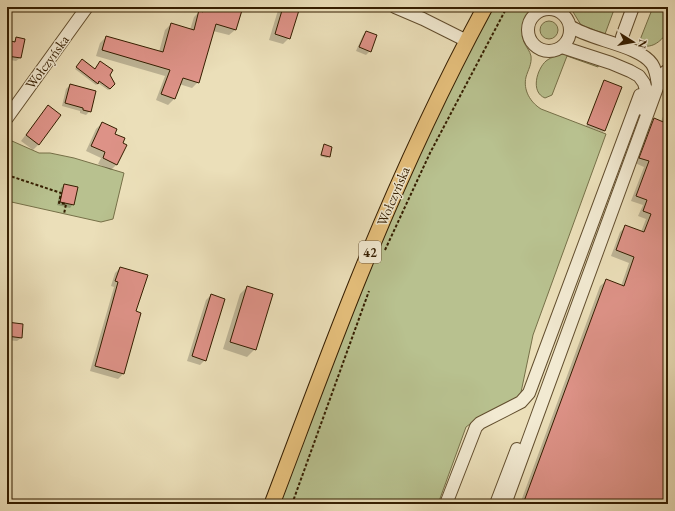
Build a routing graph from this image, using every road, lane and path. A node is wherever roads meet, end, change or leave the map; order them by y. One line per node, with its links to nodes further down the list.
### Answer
1 (88, 7): 14 (street, Wołczyńska)
2 (395, 7): 9 (street)
3 (485, 7): 9 (main road, Wołczyńska / 42)
4 (507, 7): 17 (path)
5 (633, 7): 8 (street)
6 (552, 8): 7 (street); 10 (street)
7 (570, 26): 10 (street); 12 (street)
8 (622, 37)
9 (467, 41): 19 (main road, Wołczyńska / 42)
10 (562, 47): 13 (street)
11 (668, 70): 12 (street)
12 (657, 78): 23 (street)
13 (644, 83): 21 (street); 22 (street)
14 (7, 118)
15 (7, 175): 16 (path)
16 (64, 214)
17 (383, 256)
18 (371, 284): 20 (path)
19 (272, 504)
20 (292, 504)
21 (446, 504)
22 (496, 504)
23 (505, 504)

